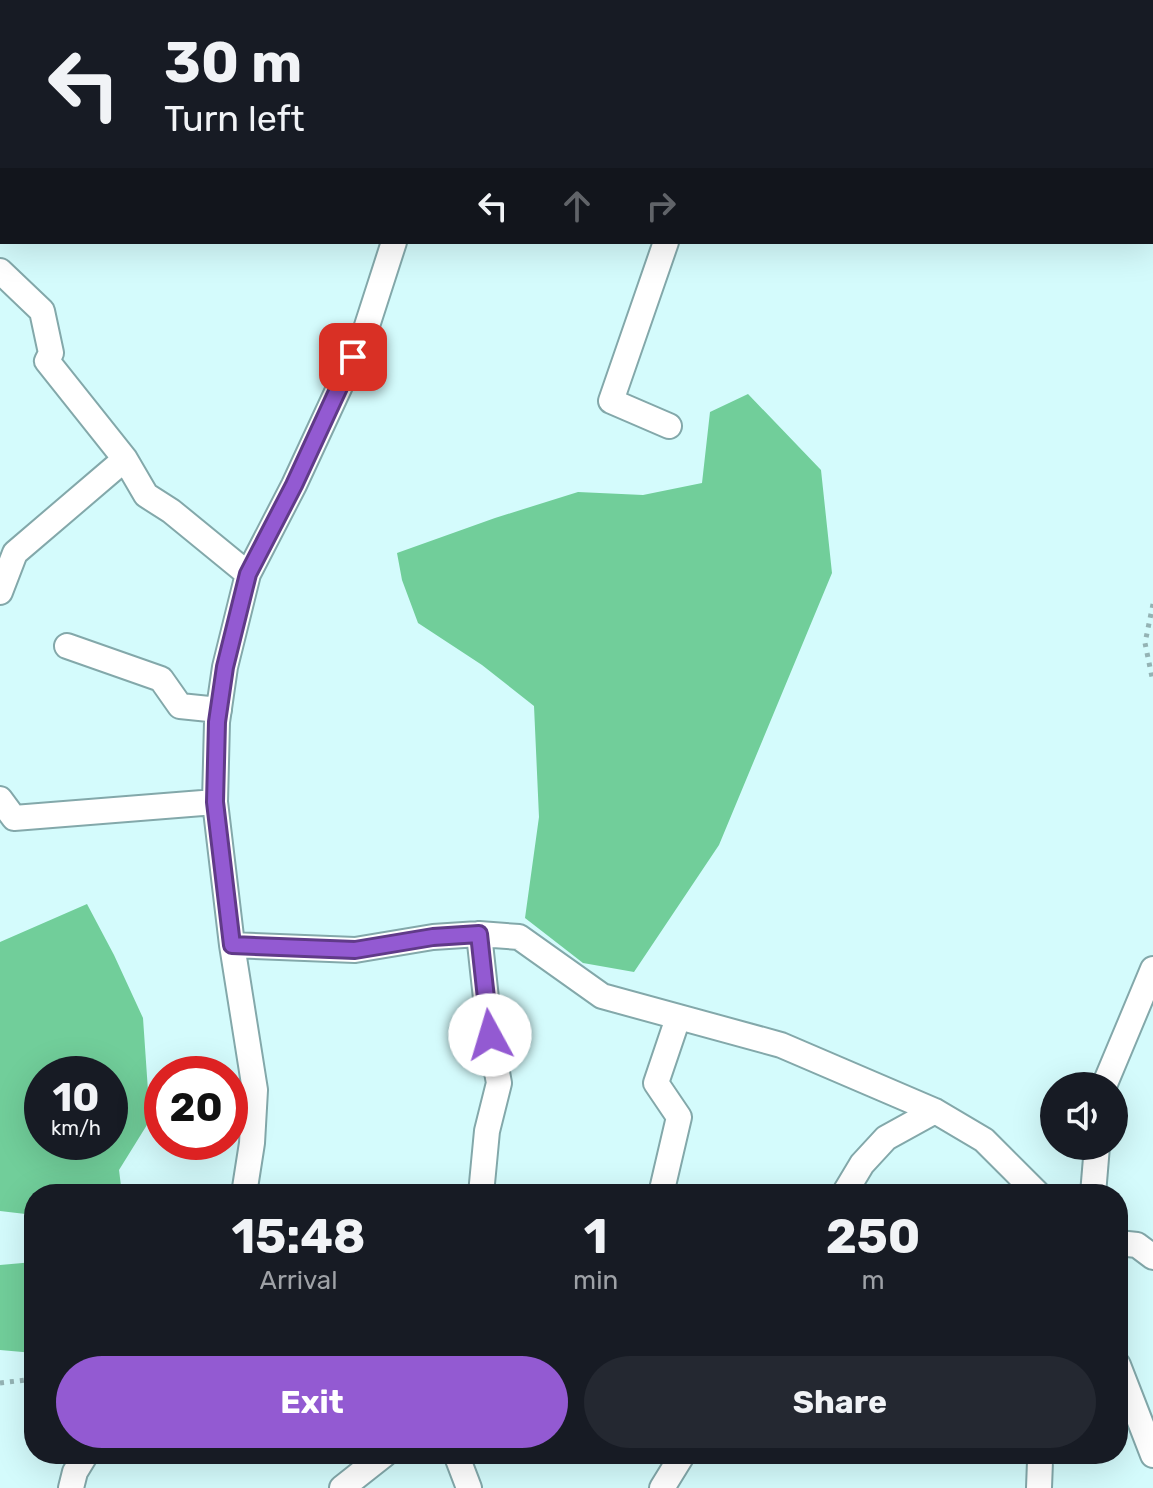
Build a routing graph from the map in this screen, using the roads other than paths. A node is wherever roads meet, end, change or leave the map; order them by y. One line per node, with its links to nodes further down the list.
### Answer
1 (393, 244): 6 (street)
2 (665, 244): 4 (street)
3 (0, 271): 5 (street)
4 (669, 426)
5 (125, 459): 6 (street); 7 (street)
6 (248, 574): 9 (street)
7 (0, 592)
8 (67, 646): 9 (street)
9 (219, 710): 11 (street)
10 (0, 799): 11 (street)
11 (215, 802): 13 (street)
12 (479, 934): 13 (street); 15 (street); 20 (street)
13 (232, 945): 19 (street)
14 (1153, 969): 16 (street)
15 (678, 1018): 17 (street); 21 (street)
16 (1110, 1072)
17 (935, 1111): 22 (street); 23 (street)
18 (1096, 1160): 24 (street)
19 (246, 1184)
20 (482, 1184)
21 (663, 1184)
22 (850, 1184)
23 (1028, 1184)
24 (1094, 1184)
25 (1128, 1244): 26 (street)
26 (1153, 1257)
27 (1128, 1391): 28 (street)
28 (1153, 1455)
29 (80, 1464): 34 (street)
30 (372, 1464): 35 (street)
31 (460, 1464): 36 (street)
32 (677, 1464): 37 (street)
33 (1040, 1464): 38 (street)
34 (71, 1488)
35 (342, 1488)
36 (469, 1488)
37 (662, 1488)
38 (1039, 1488)

